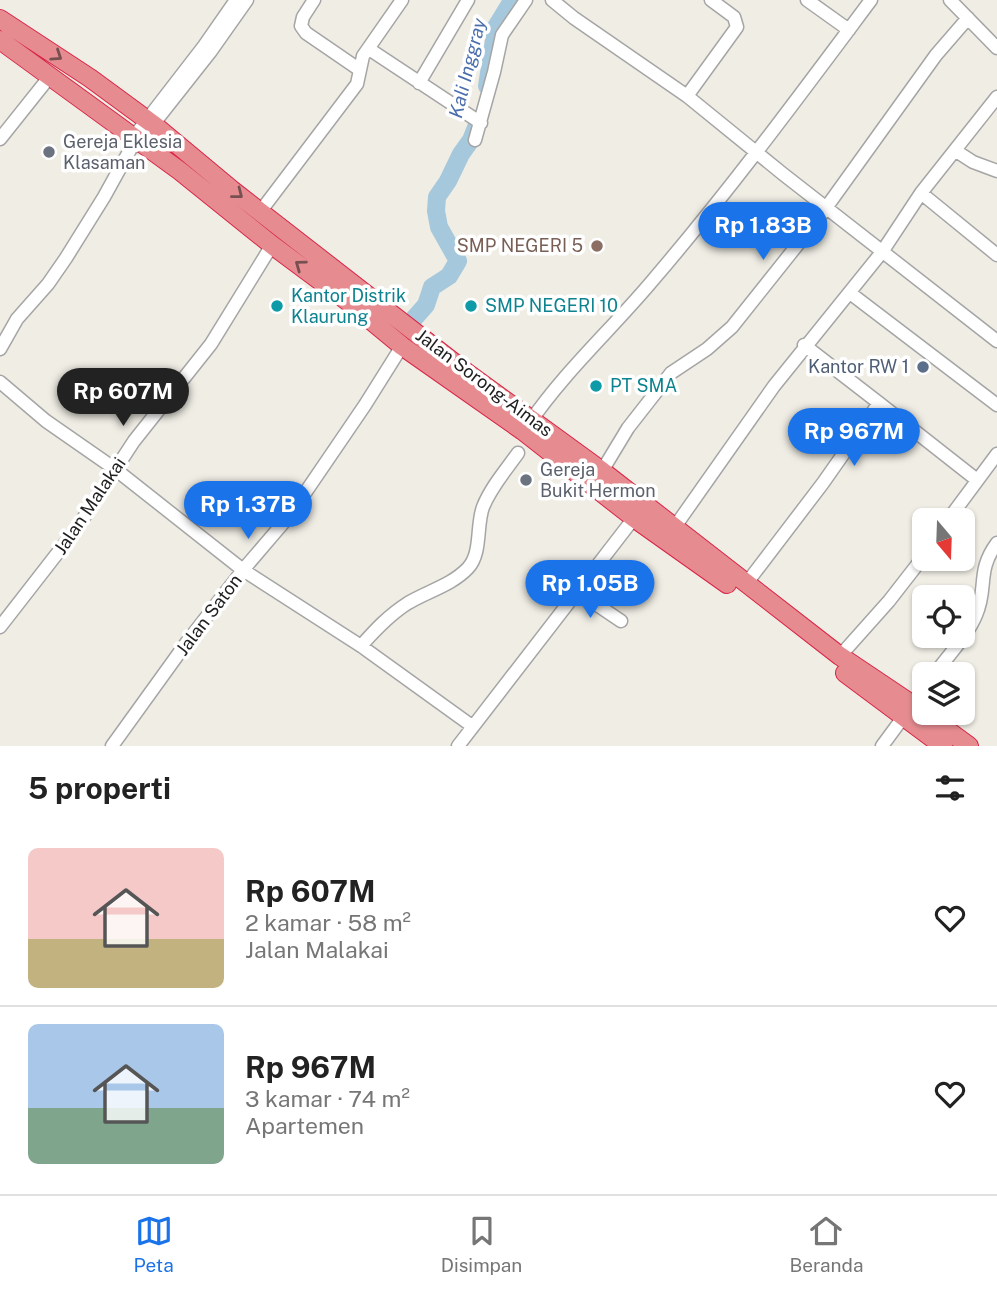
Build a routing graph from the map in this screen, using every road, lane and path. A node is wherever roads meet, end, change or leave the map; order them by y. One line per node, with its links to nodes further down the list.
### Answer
1 (237, 0): 25 (street)
2 (315, 0): 17 (street)
3 (402, 0): 16 (street)
4 (468, 0): 20 (street)
5 (526, 0): 24 (street)
6 (552, 0): 22 (street)
7 (711, 0): 22 (street)
8 (807, 0): 13 (street)
9 (872, 0): 13 (street)
10 (950, 0): 11 (street)
11 (968, 18): 15 (street); 33 (street)
12 (0, 19): 19 (highway, Jalan Sorong-Aimas, one-way to 19)
13 (849, 30): 30 (street)
14 (0, 40): 18 (highway, Jalan Sorong-Aimas)
15 (997, 48)
16 (369, 49): 17 (street); 20 (street)
17 (359, 70): 34 (street)
18 (51, 75): 21 (highway, Jalan Sorong-Aimas); 26 (street)
19 (90, 78): 21 (highway); 25 (highway, Jalan Sorong-Aimas)
20 (419, 83): 24 (street)
21 (77, 94): 28 (highway, Jalan Sorong-Aimas)
22 (687, 96): 30 (street)
23 (996, 100): 29 (street)
24 (478, 121): 27 (street)
25 (150, 123): 28 (street); 34 (highway, Jalan Sorong-Aimas, one-way to 34)
26 (0, 139)
27 (475, 140)
28 (134, 144): 35 (highway, Jalan Sorong-Aimas); 42 (street)
29 (956, 151): 31 (street); 32 (street)
30 (757, 153): 33 (street); 46 (street)
31 (997, 171)
32 (921, 193): 36 (street); 37 (street)
33 (826, 208): 36 (street); 50 (street)
34 (260, 212): 46 (highway, Jalan Sorong-Aimas)
35 (272, 245): 41 (highway, Jalan Sorong-Aimas, one-way to 35); 49 (street, Jalan Malakai)
36 (882, 252): 38 (street); 39 (street)
37 (997, 255)
38 (850, 293): 40 (street); 45 (street)
39 (997, 341)
40 (804, 345): 44 (street); 54 (street)
41 (402, 346): 46 (highway, Jalan Sorong-Aimas); 56 (street, Jalan Saton)
42 (0, 349)
43 (0, 382): 49 (street)
44 (879, 403): 51 (street); 58 (street)
45 (997, 405)
46 (528, 425): 50 (highway, Jalan Sorong-Aimas); 53 (highway, Jalan Sorong-Aimas)
47 (518, 453): 62 (street)
48 (997, 454): 51 (street)
49 (115, 469): 56 (street); 61 (street, Jalan Malakai)
50 (602, 471): 54 (highway, Jalan Sorong-Aimas)
51 (977, 480): 52 (street)
52 (957, 508)
53 (634, 518): 59 (street); 66 (highway, Jalan Sorong-Aimas)
54 (674, 528): 58 (highway, Jalan Sorong-Aimas)
55 (997, 543): 64 (street)
56 (243, 570): 62 (street); 68 (street, Jalan Saton)
57 (912, 571): 63 (street)
58 (746, 584): 63 (highway, Jalan Sorong-Aimas)
59 (578, 592): 60 (street); 67 (street)
60 (621, 621)
61 (0, 627)
62 (361, 646): 67 (street)
63 (840, 656): 66 (highway, Jalan Sorong-Aimas)
64 (943, 662)
65 (912, 707): 66 (street)
66 (909, 711): 70 (street); 71 (highway, Jalan Sorong-Aimas); 72 (highway, Jalan Sorong-Aimas)
67 (472, 726): 69 (street)
68 (112, 746)
69 (458, 746)
70 (882, 746)
71 (943, 746)
72 (969, 746)

